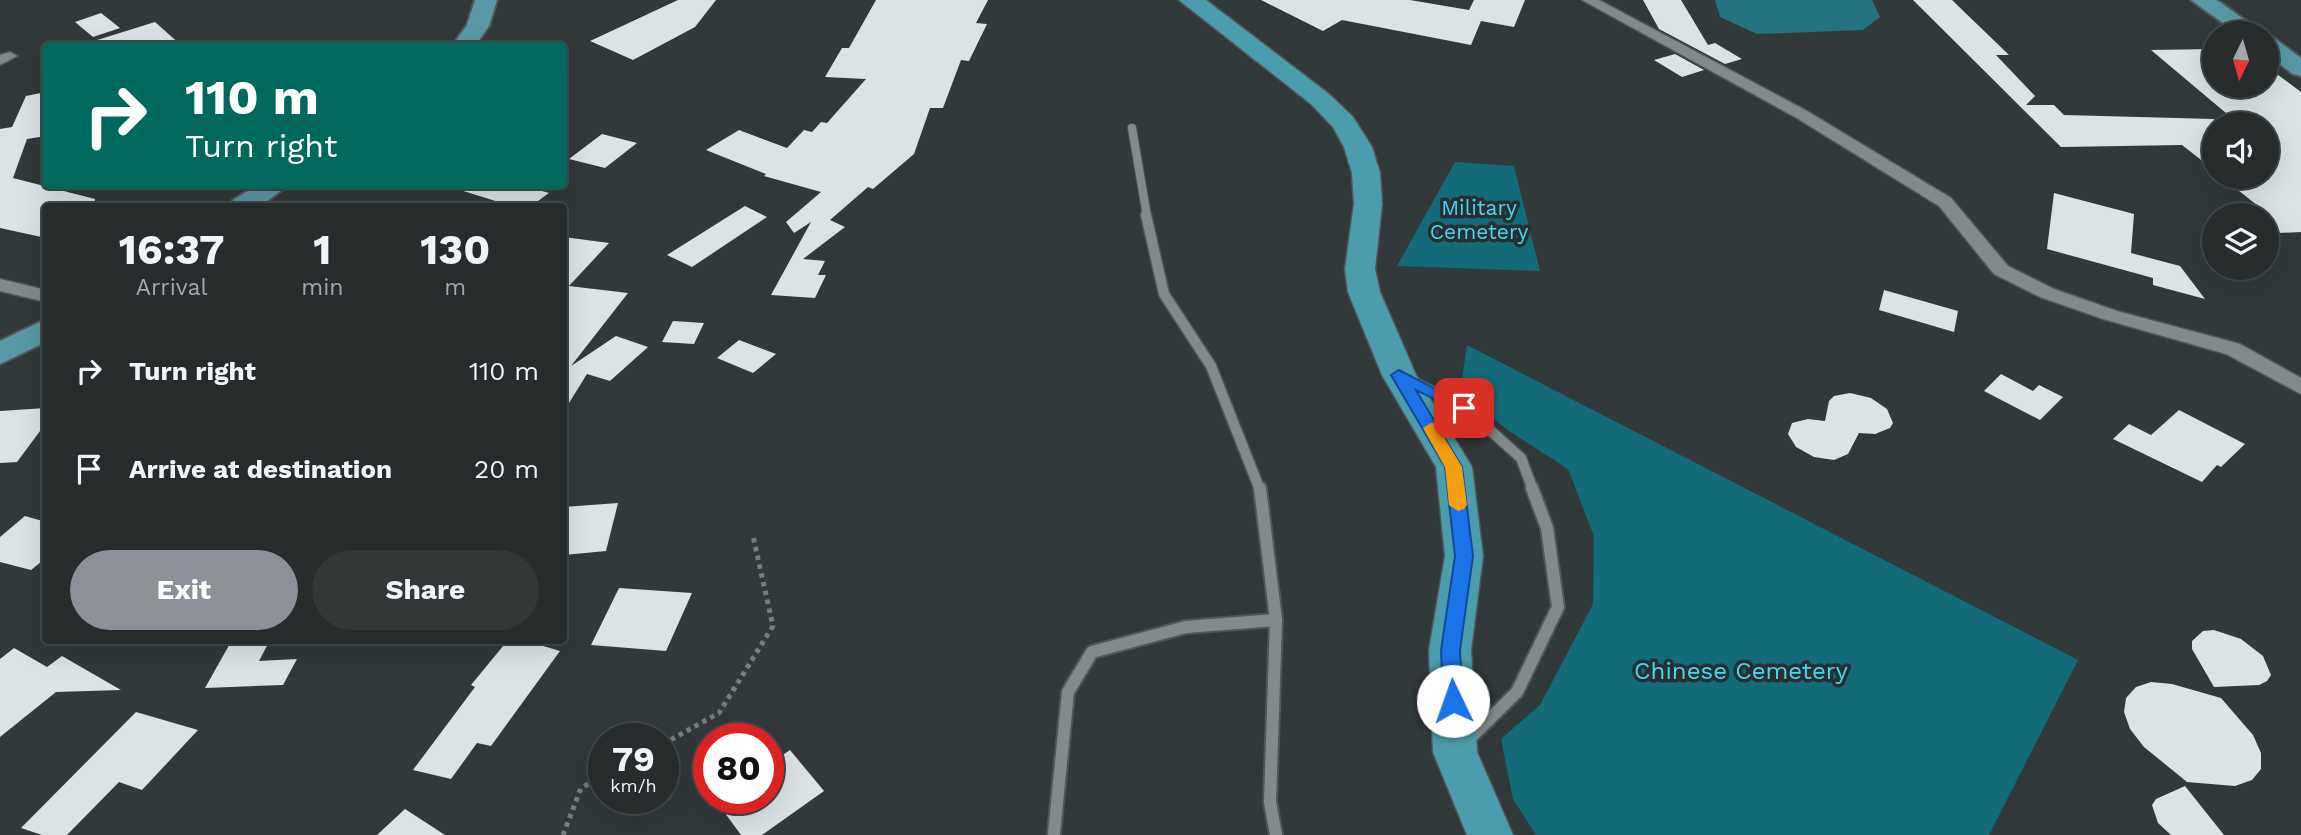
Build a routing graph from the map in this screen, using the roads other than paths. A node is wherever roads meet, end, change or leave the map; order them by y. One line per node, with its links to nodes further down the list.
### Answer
1 (486, 0): 6 (main road)
2 (1191, 0): 16 (highway)
3 (1589, 0): 17 (street)
4 (2202, 0): 5 (main road)
5 (2234, 21)
6 (466, 42)
7 (2279, 53): 8 (main road)
8 (2301, 69)
9 (1132, 128): 18 (lane)
10 (269, 189): 11 (main road)
11 (248, 203)
12 (0, 285): 13 (street)
13 (42, 295)
14 (42, 330): 15 (main road)
15 (0, 354)
16 (1399, 375): 19 (highway); 19 (lane)
17 (2301, 387)
18 (1276, 620): 20 (lane); 21 (lane)
19 (1455, 752): 22 (highway)
20 (1054, 833)
21 (1276, 835)
22 (1490, 835)

